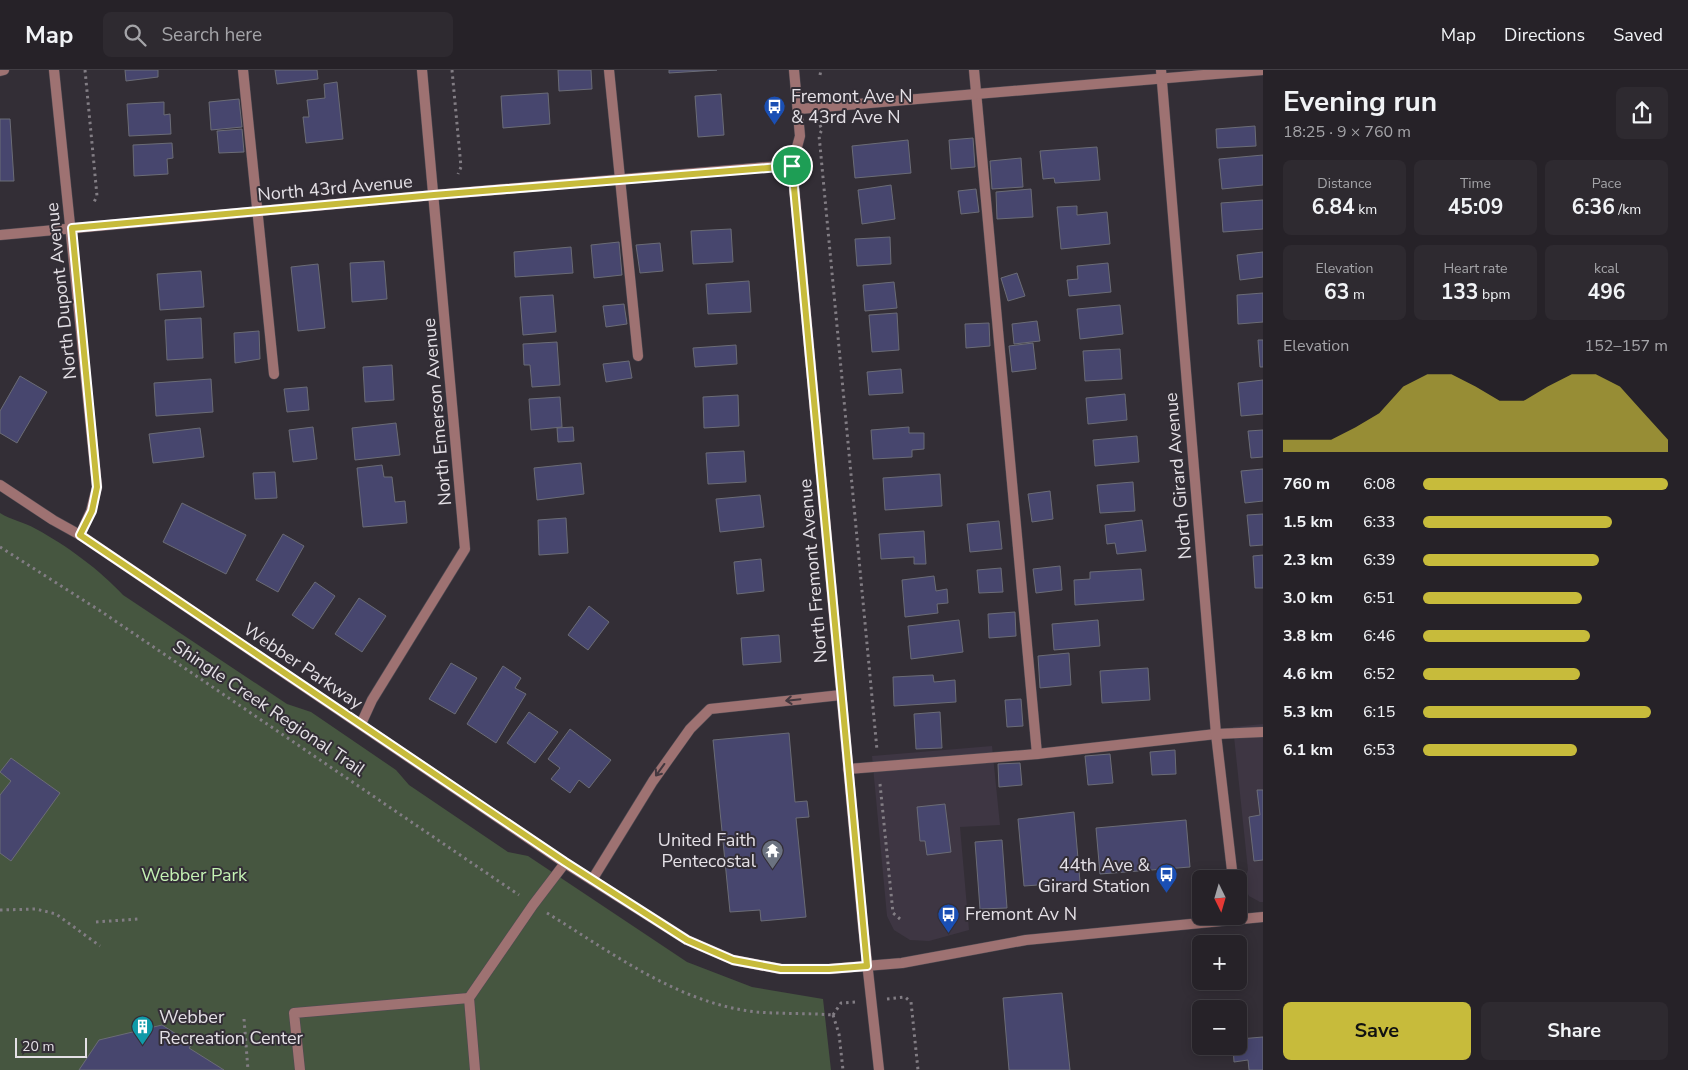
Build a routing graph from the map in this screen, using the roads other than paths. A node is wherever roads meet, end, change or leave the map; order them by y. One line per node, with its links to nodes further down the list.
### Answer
1 (54, 70): 15 (street, North Dupont Avenue)
2 (243, 70): 14 (street)
3 (422, 70): 13 (street, North Emerson Avenue)
4 (609, 70): 12 (street)
5 (794, 70): 10 (street, North Fremont Avenue)
6 (974, 70): 9 (street)
7 (1263, 70): 8 (street)
8 (1161, 74): 9 (street); 24 (street, North Girard Avenue)
9 (976, 94): 10 (street); 25 (street)
10 (799, 109): 11 (street, North Fremont Avenue)
11 (792, 166): 12 (street, North 43rd Avenue); 21 (street, North Fremont Avenue)
12 (619, 179): 13 (street, North 43rd Avenue); 17 (street)
13 (434, 195): 14 (street, North 43rd Avenue); 22 (street, North Emerson Avenue)
14 (256, 211): 15 (street, North 43rd Avenue); 18 (street)
15 (72, 228): 16 (street, North 43rd Avenue); 20 (street, North Dupont Avenue)
16 (0, 234)
17 (638, 356)
18 (274, 374)
19 (0, 485): 20 (street, Webber Parkway)
20 (80, 535): 22 (street, Webber Parkway)
21 (841, 694): 26 (street, North Fremont Avenue); 29 (street, one-way to 29)
22 (361, 724): 27 (street, Webber Parkway)
23 (1263, 732): 24 (street)
24 (1216, 734): 25 (street); 28 (street, North Girard Avenue)
25 (1037, 754): 26 (street)
26 (848, 770): 33 (street, North Fremont Avenue)
27 (565, 862): 29 (street, Webber Parkway); 34 (street)
28 (1232, 870)
29 (592, 880): 33 (street, Webber Parkway)
30 (1263, 917): 31 (street, Webber Parkway)
31 (1248, 918)
32 (1192, 923): 33 (street, Webber Parkway)
33 (867, 966): 37 (street, North Fremont Avenue)
34 (469, 998): 35 (street); 36 (street)
35 (300, 1070)
36 (476, 1070)
37 (879, 1070)

